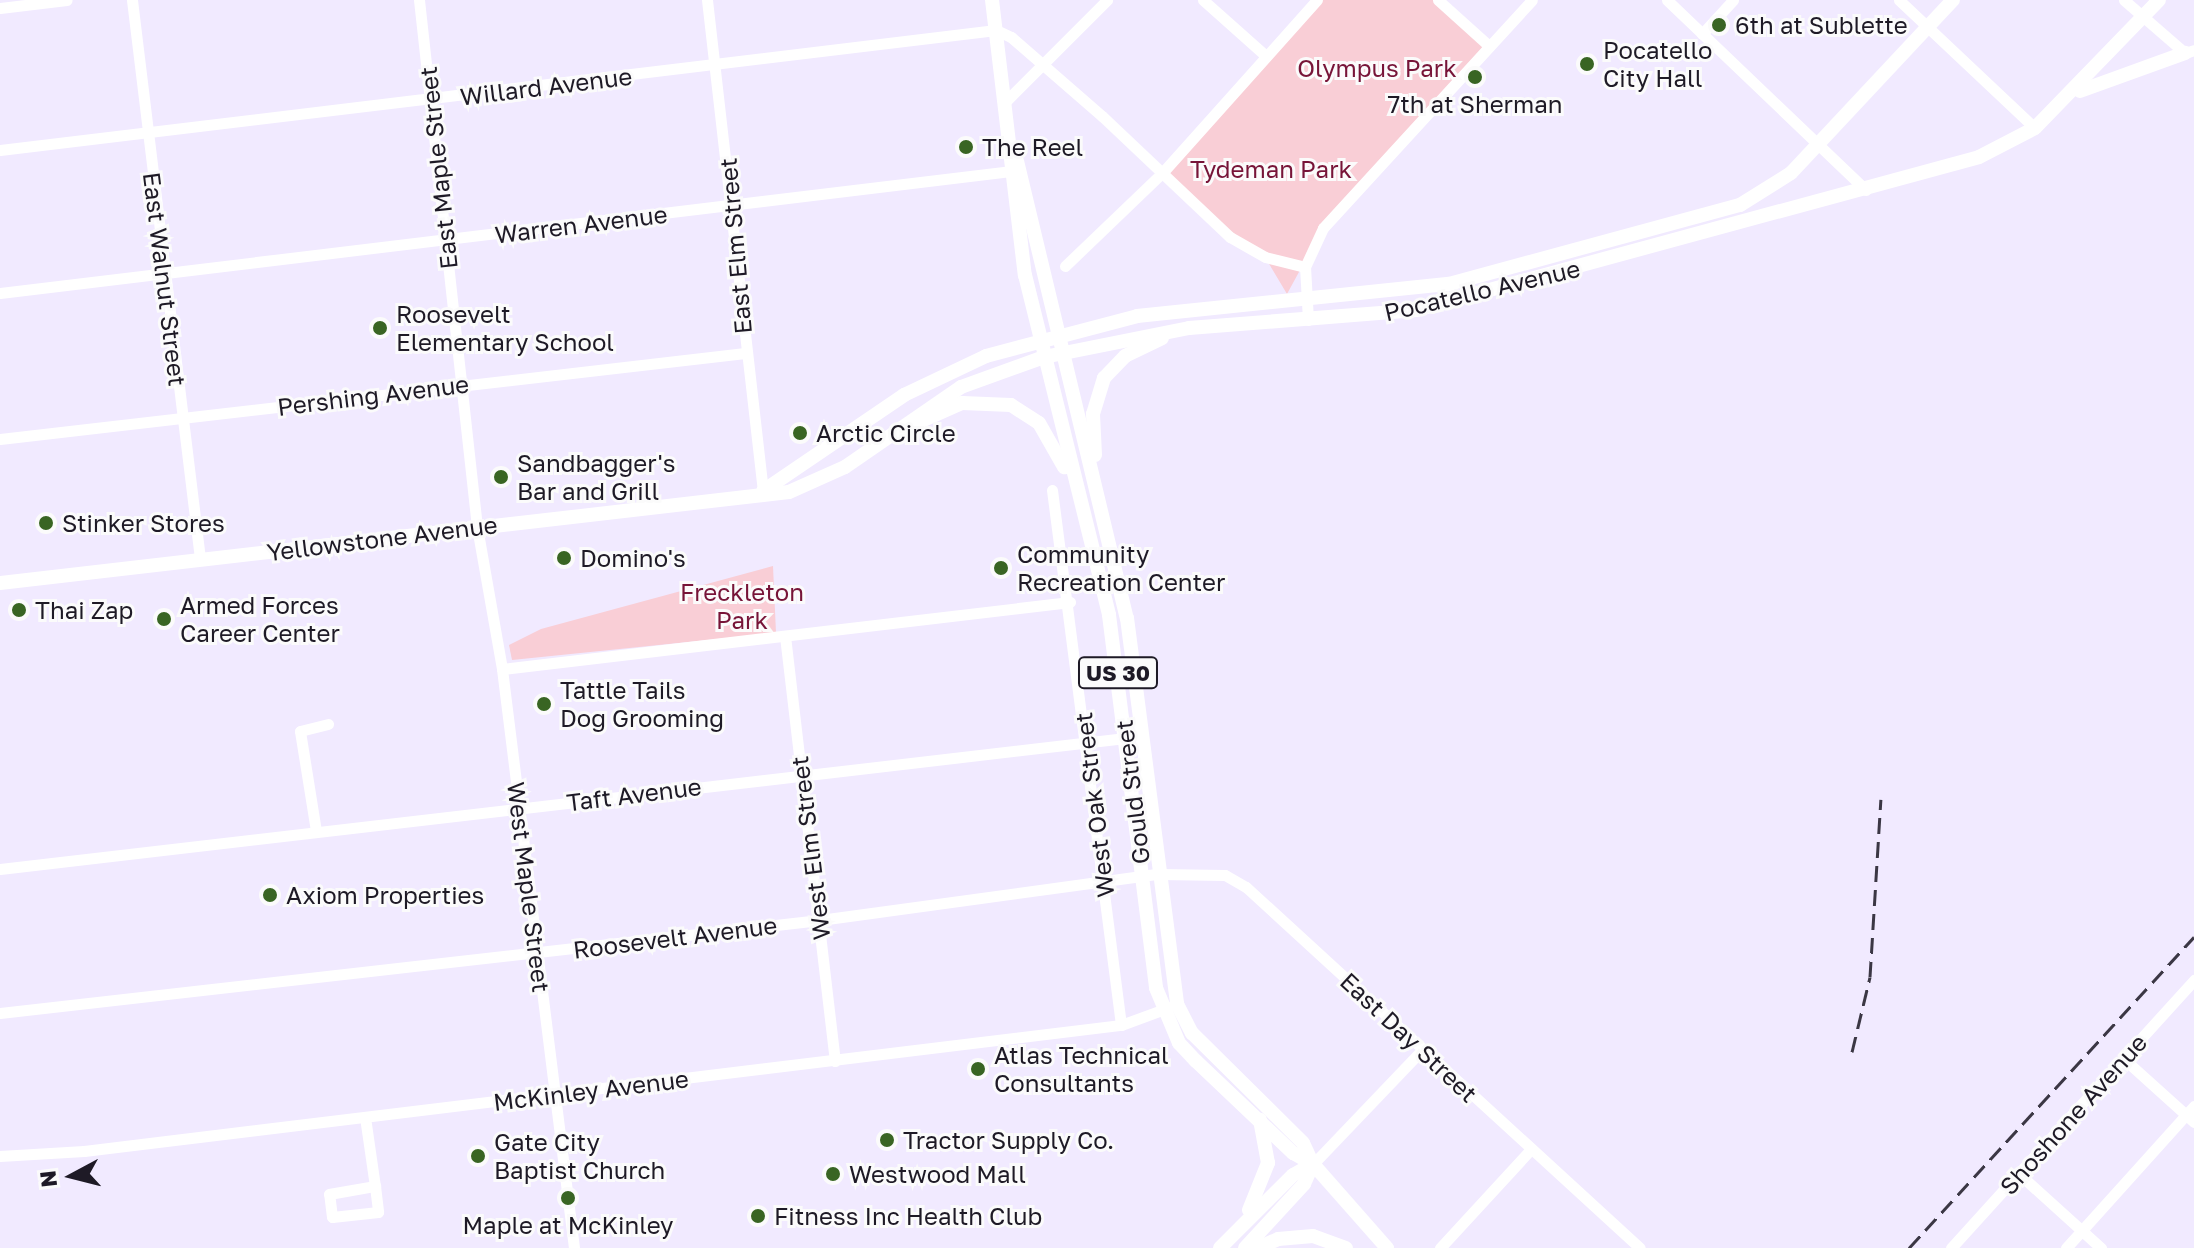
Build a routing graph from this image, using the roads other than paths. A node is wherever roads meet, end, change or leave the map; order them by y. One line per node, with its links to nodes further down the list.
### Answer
1 (67, 0): 17 (street)
2 (132, 0): 31 (street, East Walnut Street)
3 (419, 0): 28 (street, East Maple Street)
4 (707, 0): 25 (street, East Elm Street)
5 (992, 0): 20 (main road)
6 (1107, 0): 26 (street)
7 (1203, 0): 24 (street)
8 (1317, 0): 24 (street)
9 (1438, 0): 22 (street)
10 (1532, 0): 22 (street)
11 (1667, 0): 21 (street)
12 (1733, 0): 21 (street)
13 (1899, 0): 19 (street)
14 (1953, 0): 19 (main road, Pocatello Avenue)
15 (2124, 0): 18 (street)
16 (2159, 0): 18 (main road, Pocatello Avenue)
17 (0, 8)
18 (2143, 17): 23 (street); 27 (main road, Pocatello Avenue)
19 (1929, 26): 30 (street); 32 (main road, Pocatello Avenue)
20 (996, 30): 25 (street, Willard Avenue); 26 (street); 29 (main road)
21 (1702, 34): 32 (street)
22 (1489, 46): 40 (street)
23 (2189, 52): 27 (main road)
24 (1266, 56): 35 (street)
25 (714, 66): 28 (street, Willard Avenue); 37 (street, East Elm Street)
26 (1046, 66): 29 (street); 35 (street)
27 (2072, 94): 30 (main road, Pocatello Avenue)
28 (431, 99): 31 (street, Willard Avenue); 38 (street, East Maple Street)
29 (1006, 101): 34 (main road)
30 (2035, 128): 36 (main road, Pocatello Avenue)
31 (147, 132): 33 (street, Willard Avenue); 41 (street, East Walnut Street)
32 (1819, 145): 36 (street); 43 (main road, Pocatello Avenue)
33 (0, 150)
34 (1016, 170): 37 (street, Warren Avenue); 46 (main road, Gould Street); 47 (main road, Gould Street)
35 (1163, 172): 39 (street); 40 (street)
36 (1866, 190): 44 (main road, Pocatello Avenue)
37 (731, 205): 38 (street, Warren Avenue); 49 (street, East Elm Street)
38 (447, 240): 41 (street, Warren Avenue); 51 (street, East Maple Street)
39 (1065, 266)
40 (1305, 267): 43 (street)
41 (164, 274): 42 (street, Warren Avenue); 52 (street, East Walnut Street)
42 (0, 293)
43 (1306, 303): 44 (street); 46 (main road, Pocatello Avenue)
44 (1308, 320): 45 (main road, Pocatello Avenue)
45 (1189, 328): 48 (main road, Pocatello Avenue); 57 (main road, US 30)
46 (1058, 336): 47 (main road, Pocatello Avenue); 48 (main road, Gould Street)
47 (1040, 341): 50 (main road, Gould Street / US 30); 56 (main road, Yellowstone Avenue)
48 (1062, 352): 50 (main road, Pocatello Avenue); 57 (main road, Gould Street)
49 (745, 353): 51 (street, Pershing Avenue); 56 (street, East Elm Street)
50 (1044, 357): 53 (main road, Yellowstone Avenue); 59 (main road, Gould Street / US 30)
51 (460, 384): 52 (street, Pershing Avenue); 58 (street, East Maple Street)
52 (183, 418): 54 (street, Pershing Avenue); 60 (street, East Walnut Street)
53 (895, 432): 56 (main road, Yellowstone Avenue); 59 (main road)
54 (0, 439)
55 (1052, 490): 62 (street, West Oak Street)
56 (763, 491): 58 (main road, Yellowstone Avenue)
57 (1098, 498): 72 (main road, Gould Street / US 30)
58 (477, 527): 60 (main road, Yellowstone Avenue); 64 (street, West Maple Street)
59 (1089, 532): 66 (main road, Gould Street / US 30)
60 (200, 559): 61 (main road, Yellowstone Avenue)
61 (0, 583)
62 (1070, 602): 63 (street); 67 (street, West Oak Street)
63 (785, 636): 64 (street); 68 (street, West Elm Street)
64 (502, 669): 69 (street, West Maple Street)
65 (328, 724): 70 (street)
66 (1125, 738): 67 (street, Taft Avenue); 73 (main road, Gould Street / US 30)
67 (1087, 742): 68 (street, Taft Avenue); 74 (street, West Oak Street)
68 (802, 775): 69 (street, Taft Avenue); 75 (street, West Elm Street)
69 (519, 808): 70 (street, Taft Avenue); 76 (street, West Maple Street)
70 (316, 831): 71 (street, Taft Avenue)
71 (0, 869)
72 (1158, 874): 73 (street, Roosevelt Avenue); 78 (main road, Gould Street / US 30); 81 (street, East Day Street)
73 (1142, 876): 74 (street, Roosevelt Avenue); 78 (main road, Gould Street / US 30)
74 (1104, 885): 75 (street, Roosevelt Avenue); 80 (street, West Oak Street)
75 (820, 920): 76 (street, Roosevelt Avenue); 83 (street, West Elm Street)
76 (536, 953): 79 (street, Roosevelt Avenue); 84 (street, West Maple Street)
77 (2194, 980): 82 (street, Shoshone Avenue)
78 (1170, 1007): 80 (street, McKinley Avenue); 87 (main road, US 30); 90 (main road, US 30)
79 (0, 1013)
80 (1121, 1025): 83 (street, McKinley Avenue)
81 (1423, 1049): 88 (street, East Day Street); 90 (street)
82 (2124, 1059): 85 (street); 91 (street, Shoshone Avenue)
83 (835, 1061): 84 (street, McKinley Avenue)
84 (555, 1094): 86 (street, McKinley Avenue); 96 (street, West Maple Street)
85 (2191, 1114): 94 (street)
86 (365, 1117): 89 (street, McKinley Avenue); 92 (street)
87 (1260, 1120): 90 (main road); 93 (main road)
88 (1531, 1149): 101 (street); 102 (street, East Day Street)
89 (0, 1156)
90 (1313, 1164): 93 (main road); 95 (main road); 98 (main road)
91 (2018, 1173): 94 (street); 103 (street, Shoshone Avenue)
92 (375, 1186): 92 (street)
93 (1242, 1225): 97 (main road)
94 (2082, 1230): 104 (street); 105 (street)
95 (1382, 1243)
96 (574, 1248)
97 (1220, 1248)
98 (1245, 1248)
99 (1258, 1248): 100 (main road)
100 (1346, 1248)
101 (1440, 1248)
102 (1640, 1248)
103 (1951, 1248)
104 (2066, 1248)
105 (2101, 1248)

